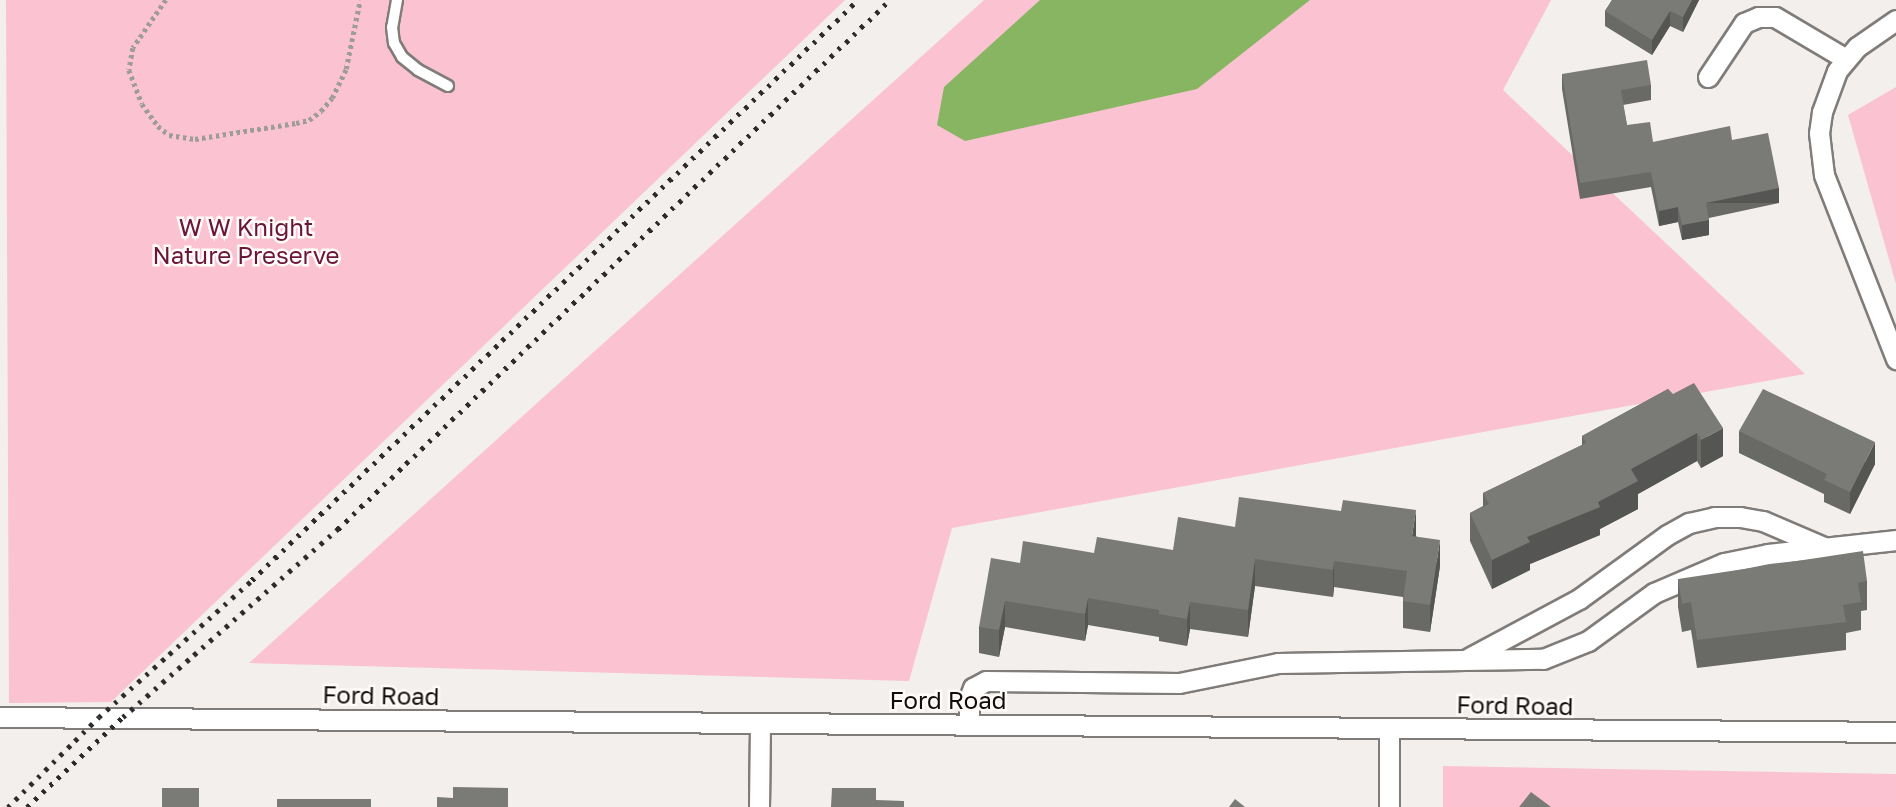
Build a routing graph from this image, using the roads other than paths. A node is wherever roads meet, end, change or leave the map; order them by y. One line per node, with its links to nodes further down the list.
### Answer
1 (397, 0): 5 (lane)
2 (1896, 20): 3 (street)
3 (1846, 59): 4 (street); 6 (street)
4 (1709, 77)
5 (449, 86)
6 (1896, 359)
7 (1896, 540): 8 (street)
8 (1826, 548): 9 (street); 9 (street)
9 (1465, 660): 12 (street)
10 (0, 717): 11 (street, Ford Road)
11 (760, 723): 12 (street, Ford Road); 15 (street)
12 (969, 725): 13 (street, Ford Road)
13 (1389, 728): 14 (street, Ford Road); 16 (street)
14 (1896, 732)
15 (759, 807)
16 (1389, 807)

